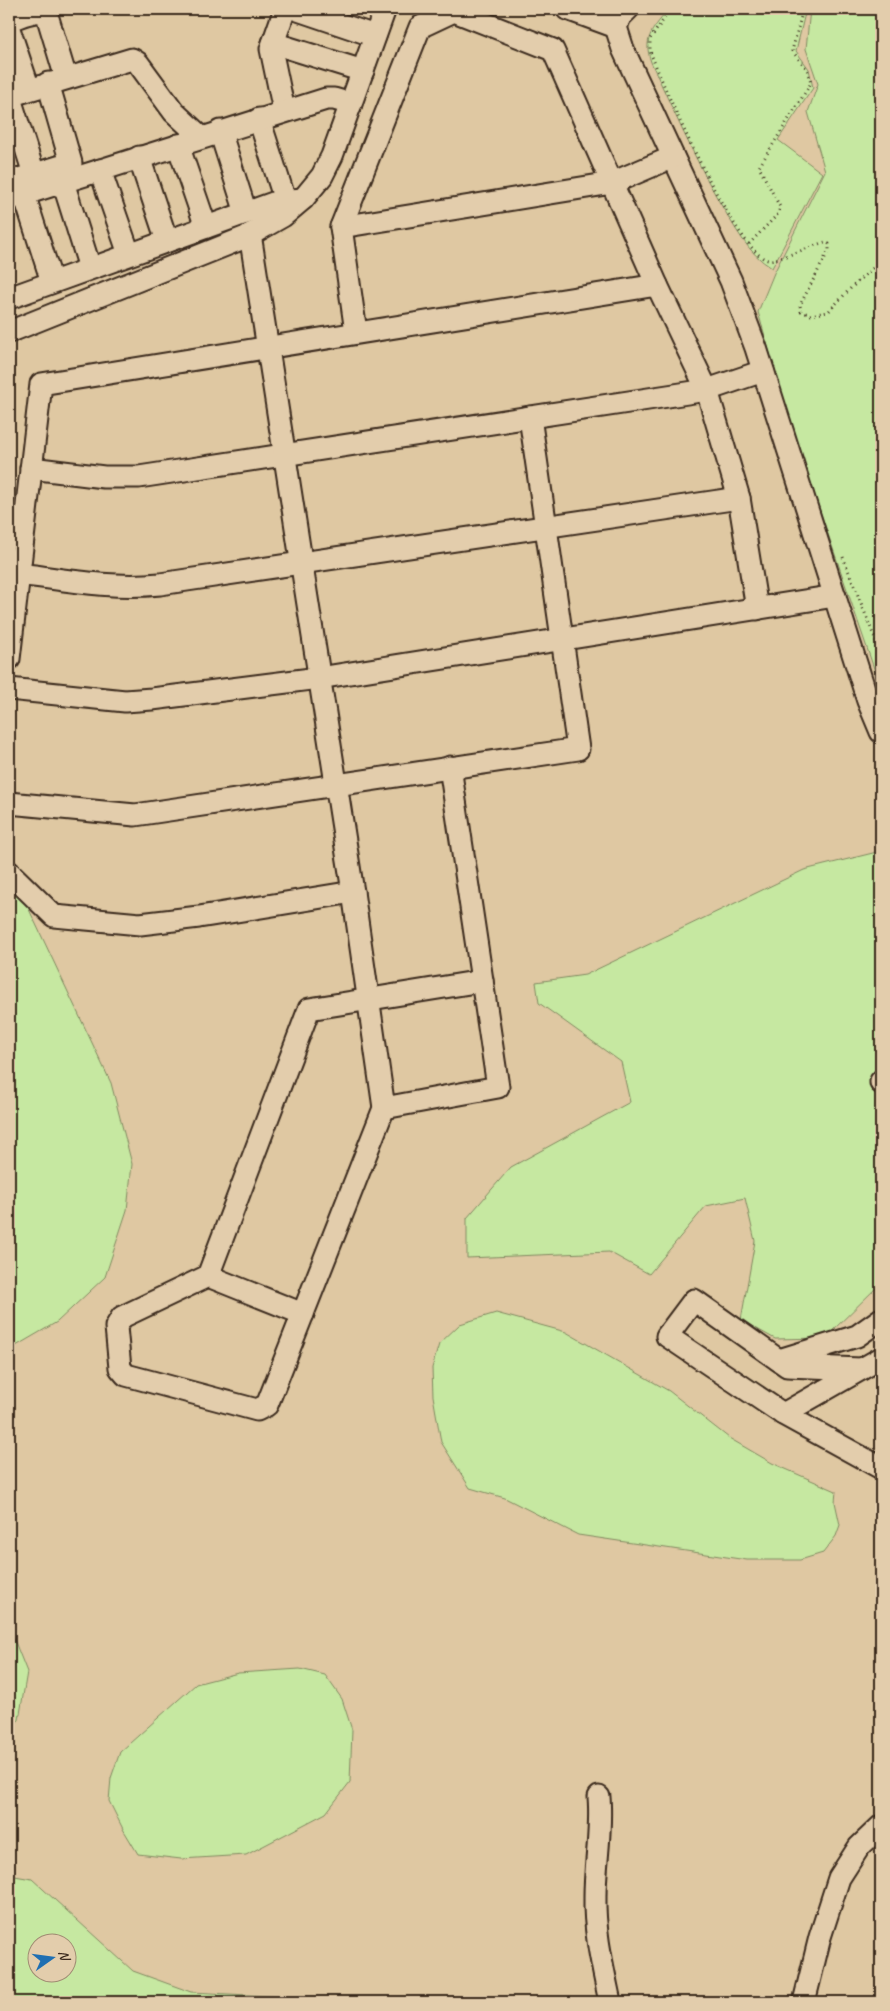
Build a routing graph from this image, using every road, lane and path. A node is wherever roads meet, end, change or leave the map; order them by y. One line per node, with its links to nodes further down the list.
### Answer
1 (284, 9): 12 (street)
2 (295, 9): 11 (street)
3 (385, 9): 11 (street)
4 (567, 9): 9 (street)
5 (628, 9): 9 (street)
6 (671, 9): 33 (path)
7 (803, 9): 33 (path)
8 (9, 20): 14 (street)
9 (616, 27): 21 (street)
10 (9, 29): 14 (street)
11 (375, 36): 13 (street)
12 (273, 43): 13 (street); 16 (street)
13 (363, 71): 15 (street)
14 (32, 88): 18 (street); 23 (street); 23 (street)
15 (351, 104): 16 (street); 27 (street)
16 (284, 111): 17 (street)
17 (259, 119): 18 (street); 27 (street)
18 (211, 134): 19 (street); 28 (street)
19 (178, 145): 20 (street); 29 (street)
20 (140, 157): 22 (street); 32 (street)
21 (673, 157): 25 (street); 43 (street)
22 (100, 170): 24 (street); 34 (street)
23 (34, 174): 26 (street)
24 (63, 182): 26 (street); 36 (street)
25 (612, 183): 30 (street); 30 (street); 38 (street)
26 (14, 192): 37 (street)
27 (294, 199): 28 (street); 31 (street)
28 (246, 213): 29 (street)
29 (206, 227): 32 (street)
30 (341, 227): 41 (street)
31 (250, 234): 40 (street); 42 (street)
32 (166, 241): 34 (street)
33 (749, 244): 35 (path)
34 (129, 254): 36 (street)
35 (881, 265)
36 (90, 268): 37 (street)
37 (52, 282): 39 (street)
38 (657, 286): 41 (street); 44 (street)
39 (11, 291)
40 (9, 332)
41 (356, 332): 42 (street)
42 (268, 346): 46 (street); 47 (street)
43 (764, 371): 44 (street); 53 (street)
44 (707, 390): 45 (street); 48 (street)
45 (530, 417): 46 (street); 49 (street)
46 (285, 455): 47 (street); 51 (street)
47 (31, 468): 52 (street)
48 (739, 498): 49 (street); 54 (street)
49 (546, 527): 51 (street); 55 (street)
50 (841, 553): 56 (path)
51 (302, 563): 52 (street); 58 (street)
52 (19, 574): 57 (street)
53 (835, 596): 54 (street); 60 (street)
54 (757, 608): 55 (street)
55 (562, 639): 58 (street); 61 (street)
56 (881, 654)
57 (9, 659)
58 (319, 678): 59 (street); 62 (street)
59 (9, 688)
60 (881, 732)
61 (450, 768): 62 (street); 66 (street)
62 (336, 784): 63 (street); 65 (street)
63 (9, 803)
64 (9, 872): 65 (street)
65 (353, 892): 67 (street)
66 (482, 981): 67 (street); 68 (street)
67 (368, 1000): 68 (street); 69 (street)
68 (384, 1108): 70 (street)
69 (208, 1276): 70 (street); 70 (street)
70 (303, 1314)
71 (881, 1319): 73 (street)
72 (881, 1358): 74 (street)
73 (779, 1360): 74 (street); 75 (street)
74 (861, 1369): 75 (street)
75 (783, 1414): 76 (street)
76 (881, 1468)
77 (599, 1797): 79 (street)
78 (881, 1826): 80 (street)
79 (610, 2002)
80 (804, 2002)

